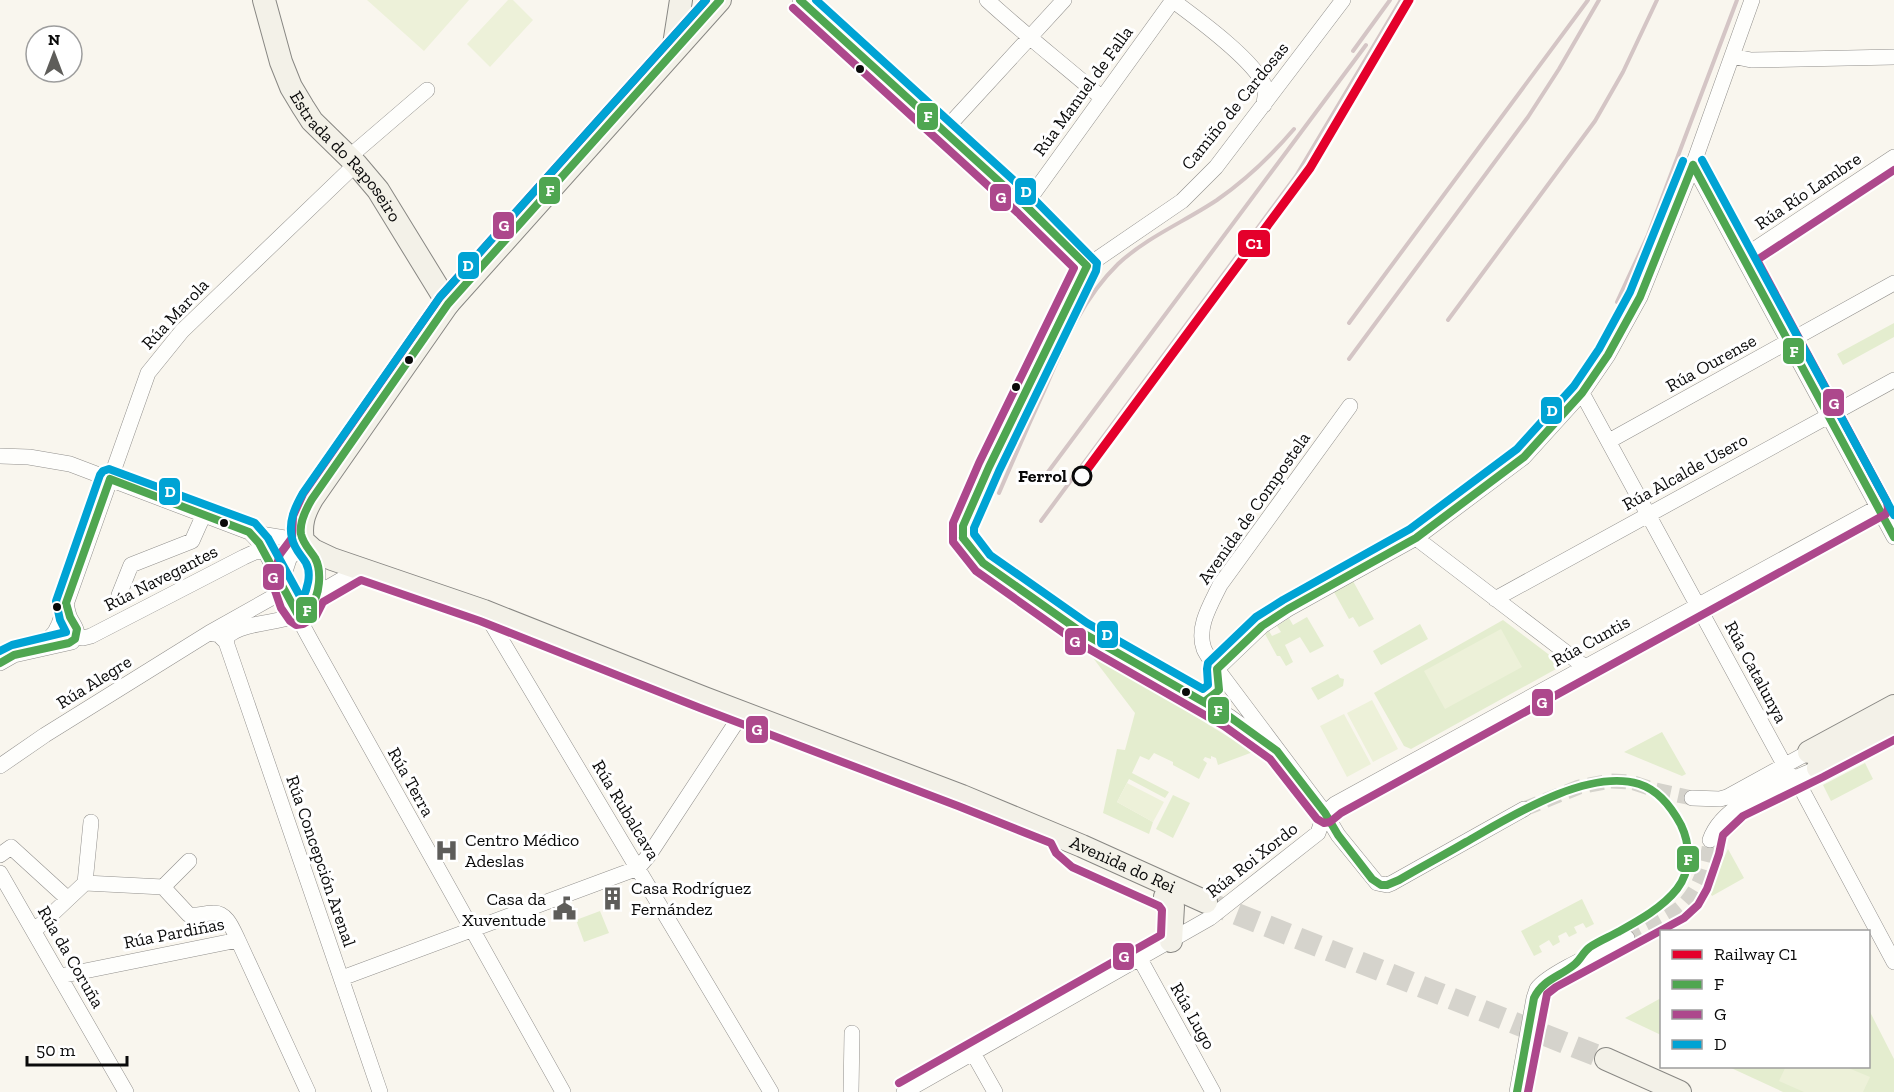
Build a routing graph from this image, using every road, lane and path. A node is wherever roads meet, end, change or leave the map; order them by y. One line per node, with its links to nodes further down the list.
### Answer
1 (264, 0): 19 (main road, Estrada do Raposeiro)
2 (800, 0): 17 (street)
3 (987, 0): 10 (street)
4 (1064, 0): 10 (street)
5 (1173, 0): 15 (street, Rúa Manuel de Falla); 16 (street)
6 (1343, 0): 16 (street, Camiño de Cardosas)
7 (1752, 0): 12 (street)
8 (681, 1): 9 (main road); 11 (main road)
9 (711, 7): 11 (main road)
10 (1031, 37): 15 (street); 17 (street)
11 (673, 52): 25 (main road)
12 (1731, 56): 13 (street); 20 (street)
13 (1894, 57)
14 (427, 90): 19 (street, Rúa Marola)
15 (1102, 98): 21 (street, Rúa Manuel de Falla)
16 (1264, 105): 23 (street, Camiño de Cardosas)
17 (942, 130): 21 (street)
18 (1894, 157): 22 (street, Rúa Río Lambre)
19 (352, 160): 25 (main road, Estrada do Raposeiro); 33 (street, Rúa Marola)
20 (1693, 165): 22 (street); 28 (street)
21 (1025, 205): 23 (street)
22 (1743, 257): 26 (street)
23 (1087, 266): 57 (street, Avenida de Compostela)
24 (1894, 283): 26 (street, Rúa Ourense)
25 (448, 304): 40 (main road)
26 (1788, 342): 30 (street); 31 (street, Rúa Ourense)
27 (1894, 380): 30 (street, Rúa Alcalde Usero)
28 (1582, 393): 31 (street, Rúa Catalunya); 39 (street)
29 (1350, 406): 56 (street, Avenida de Compostela)
30 (1828, 416): 34 (street); 36 (street, Rúa Alcalde Usero)
31 (1609, 441): 36 (street, Rúa Catalunya)
32 (0, 456): 33 (street)
33 (110, 479): 35 (street); 50 (street, Rúa Marola)
34 (1878, 507): 38 (street); 47 (street, Rúa Cuntis)
35 (204, 514): 37 (street); 44 (street)
36 (1649, 514): 46 (street, Rúa Alcalde Usero); 47 (street, Rúa Catalunya)
37 (249, 532): 40 (street); 41 (street, Rúa Terra)
38 (1894, 537)
39 (1416, 538): 46 (street); 56 (street)
40 (303, 541): 42 (main road, Avenida do Rei); 43 (street); 45 (street)
41 (263, 551): 43 (street, Rúa Terra); 50 (street, Rúa Navegantes)
42 (360, 569): 45 (street); 48 (main road, Avenida do Rei)
43 (282, 582): 49 (street, Rúa Terra); 51 (street, Rúa Alegre)
44 (119, 595)
45 (315, 595): 49 (street)
46 (1495, 599): 55 (street)
47 (1698, 605): 55 (street, Rúa Cuntis); 62 (street, Rúa Catalunya)
48 (484, 611): 59 (main road, Avenida do Rei); 76 (street, Rúa Rubalcava)
49 (298, 615): 52 (street); 83 (street, Rúa Terra)
50 (65, 632): 53 (street, Rúa Navegantes)
51 (209, 633): 52 (street); 64 (street, Rúa Alegre)
52 (226, 642): 91 (street, Rúa Concepción Arenal)
53 (14, 653): 54 (street, Rúa Navegantes)
54 (0, 663)
55 (1586, 667): 68 (street, Rúa Cuntis)
56 (1217, 669): 57 (street); 61 (street, Avenida de Compostela)
57 (1204, 702): 61 (street, Avenida de Compostela)
58 (1894, 706): 63 (main road)
59 (743, 712): 71 (main road, Avenida do Rei); 76 (street)
60 (1894, 728): 63 (main road)
61 (1277, 751): 68 (street, Avenida de Compostela)
62 (1777, 752): 63 (street); 65 (street, Rúa Catalunya)
63 (1813, 763): 65 (street); 65 (street)
64 (0, 766)
65 (1793, 778): 66 (street); 73 (street); 89 (street, Rúa Catalunya)
66 (1692, 798)
67 (1524, 809): 72 (street, Avenida de Compostela)
68 (1325, 813): 70 (street, Rúa Roi Xordo); 72 (street, Avenida de Compostela)
69 (91, 822): 78 (street)
70 (1318, 833): 72 (street, Rúa Roi Xordo); 82 (street, Rúa Roi Xordo)
71 (1058, 835): 80 (main road); 82 (main road, Avenida do Rei)
72 (1338, 835)
73 (1710, 840)
74 (0, 855): 81 (street, Rúa da Coruña)
75 (189, 861): 79 (street)
76 (638, 867): 83 (street); 99 (street, Rúa Rubalcava)
77 (0, 873): 84 (street, Rúa da Coruña)
78 (85, 883): 79 (street); 81 (street)
79 (163, 887): 86 (street)
80 (1165, 897): 82 (main road); 87 (main road)
81 (68, 900): 84 (street)
82 (1208, 910): 87 (street, Rúa Roi Xordo)
83 (472, 930): 91 (street); 98 (street, Rúa Terra)
84 (34, 931): 90 (street, Rúa da Coruña)
85 (1627, 938): 104 (street)
86 (238, 940): 90 (street, Rúa Pardiñas); 97 (street, Rúa Pardiñas)
87 (1171, 941): 88 (street, Rúa Roi Xordo)
88 (1140, 958): 93 (street, Rúa Roi Xordo); 103 (street, Rúa Lugo)
89 (1894, 962)
90 (60, 976): 96 (street, Rúa da Coruña)
91 (342, 978): 95 (street, Rúa Concepción Arenal)
92 (852, 1033): 100 (street)
93 (973, 1053): 101 (street, Rúa Roi Xordo); 102 (street)
94 (1606, 1059): 105 (main road)
95 (377, 1091)
96 (126, 1092)
97 (308, 1092)
98 (563, 1092)
99 (771, 1092)
100 (852, 1092)
101 (904, 1092)
102 (995, 1092)
103 (1213, 1092)
104 (1517, 1092)
105 (1680, 1092)

